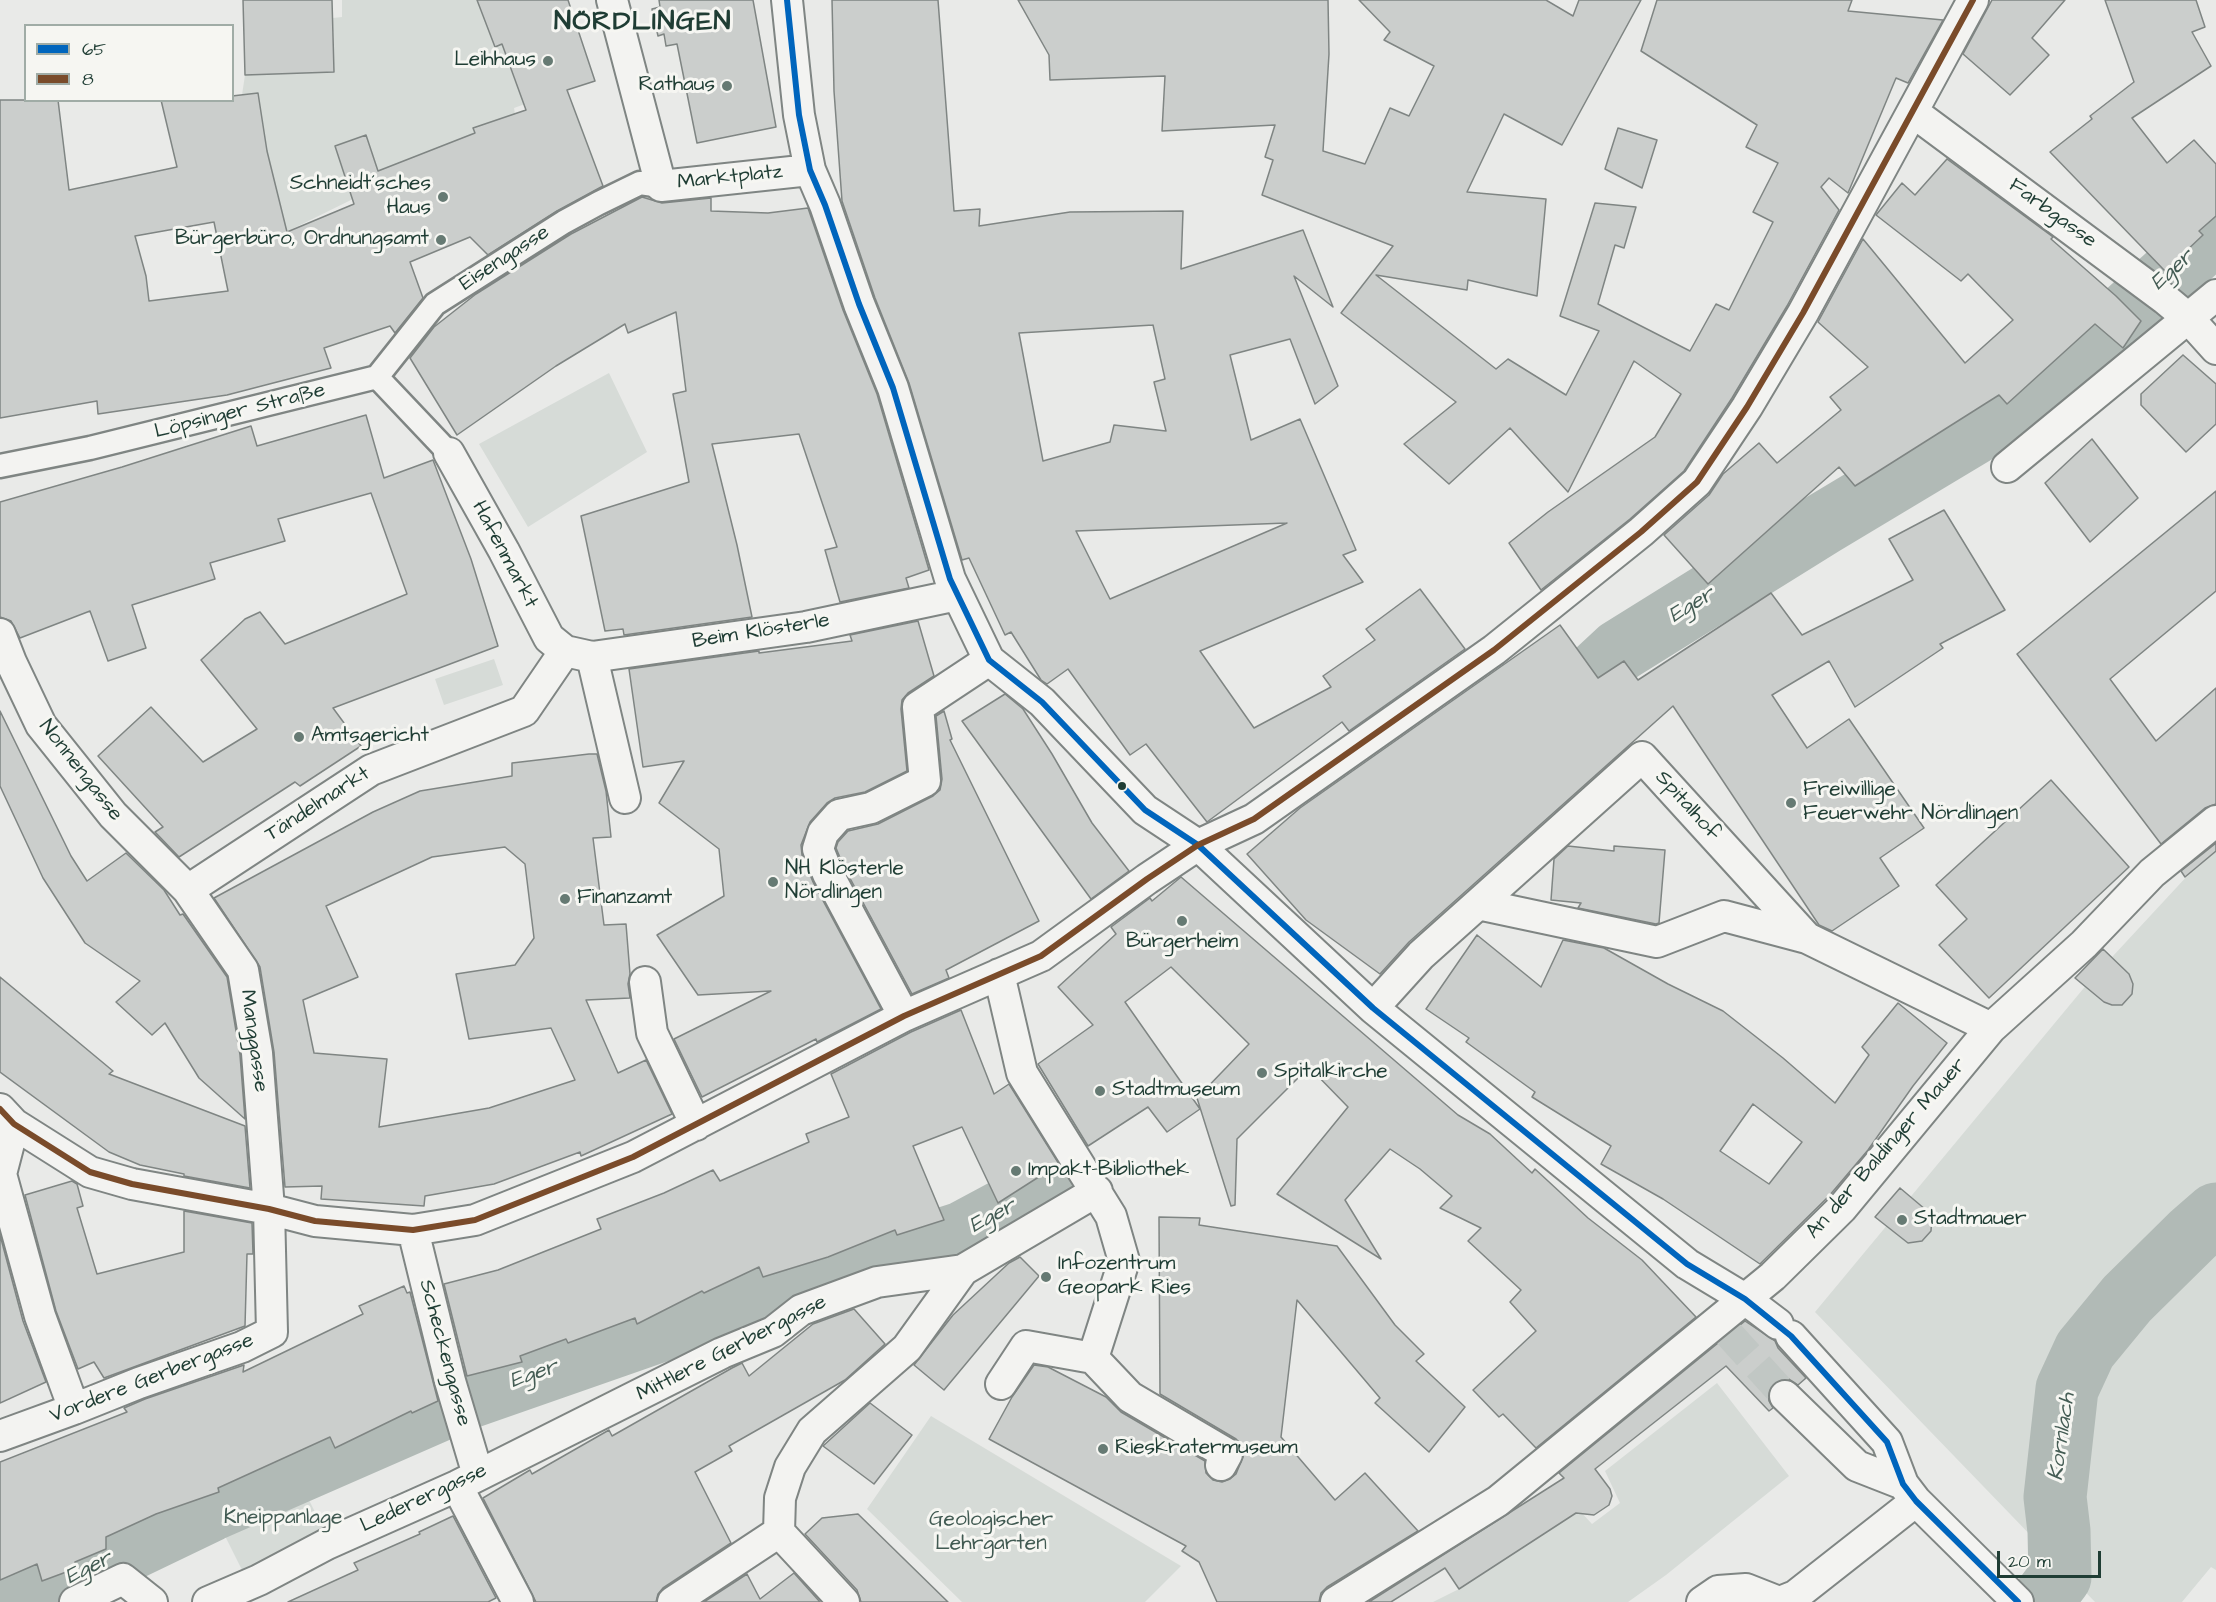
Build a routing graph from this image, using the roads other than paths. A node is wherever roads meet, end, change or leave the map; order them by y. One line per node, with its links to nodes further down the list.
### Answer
1 (612, 0): 6 (street, Marktplatz)
2 (787, 0): 5 (street, Marktplatz)
3 (1973, 0): 4 (street)
4 (1913, 112): 8 (street, Farbgasse); 20 (street)
5 (810, 170): 6 (street, Marktplatz); 14 (street, Marktplatz)
6 (661, 186): 10 (street, Eisengasse)
7 (2216, 295): 8 (street)
8 (2189, 319): 9 (street, Farbgasse); 13 (street)
9 (2216, 349)
10 (377, 377): 11 (street); 12 (street, Löpsinger Straße)
11 (449, 453): 16 (street, Hafenmarkt)
12 (0, 466)
13 (2007, 467)
14 (957, 596): 16 (street, Beim Klösterle); 17 (street, Marktplatz)
15 (0, 634): 21 (street, Nonnengasse)
16 (579, 654): 18 (street); 21 (street, Tändelmarkt)
17 (989, 660): 20 (street); 27 (street)
18 (625, 798)
19 (2216, 821): 28 (street, An der Baldinger Mauer)
20 (1198, 845): 24 (street); 26 (street)
21 (188, 890): 32 (street, Manggasse)
22 (1478, 904): 23 (street, Spitalhof); 23 (street, Spitalhof); 26 (street, Spitalhof)
23 (1807, 938): 28 (street, Spitalhof)
24 (999, 974): 27 (street); 31 (street)
25 (645, 982): 30 (street)
26 (1373, 1008): 34 (street)
27 (904, 1016): 30 (street)
28 (1991, 1028): 36 (street, An der Baldinger Mauer)
29 (7, 1116): 32 (street); 41 (street)
30 (696, 1125): 33 (street)
31 (1096, 1191): 35 (street, Mittlere Gerbergasse); 38 (street)
32 (269, 1209): 33 (street); 41 (street, Vordere Gerbergasse)
33 (413, 1230): 45 (street, Scheckengasse)
34 (1687, 1264): 36 (street); 37 (street)
35 (963, 1270): 43 (street, Mittlere Gerbergasse); 47 (street)
36 (1745, 1299): 37 (street, An der Baldinger Mauer); 46 (street)
37 (1721, 1328): 54 (street, An der Baldinger Mauer)
38 (1093, 1358): 39 (street); 44 (street)
39 (1001, 1384)
40 (1785, 1396): 46 (street)
41 (74, 1409): 42 (street, Vordere Gerbergasse)
42 (0, 1436)
43 (543, 1444): 45 (street, Lederergasse)
44 (1221, 1465)
45 (467, 1480): 50 (street, Lederergasse); 51 (street, Scheckengasse)
46 (1910, 1493): 56 (street); 57 (street)
47 (779, 1532): 52 (street); 53 (street)
48 (75, 1602): 49 (street)
49 (152, 1602)
50 (208, 1602)
51 (518, 1602)
52 (673, 1602)
53 (844, 1602)
54 (1336, 1602)
55 (1702, 1602): 56 (street)
56 (1780, 1602)
57 (2018, 1602)

